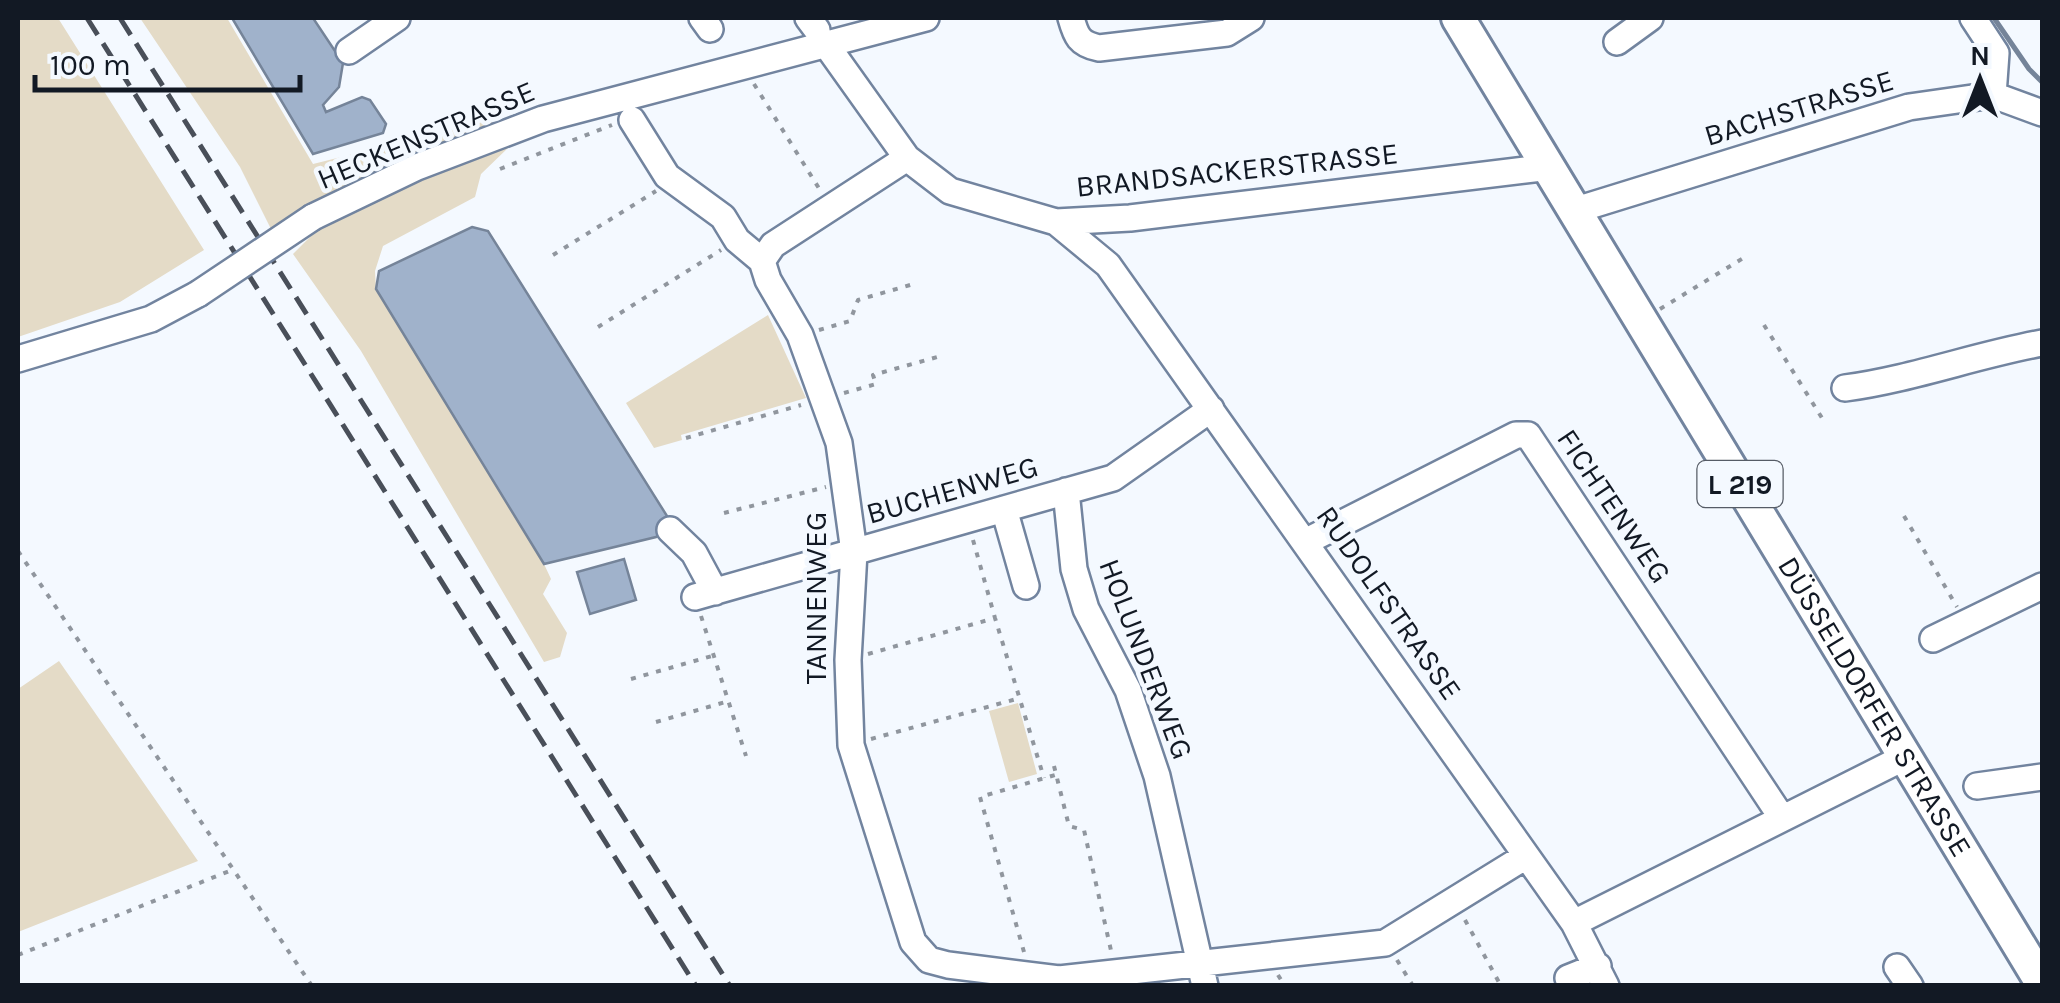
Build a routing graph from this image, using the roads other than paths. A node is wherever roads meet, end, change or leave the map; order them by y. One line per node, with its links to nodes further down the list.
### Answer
1 (397, 18): 11 (street)
2 (926, 18): 9 (street, HECKENSTRASSE)
3 (1071, 18): 8 (street)
4 (1252, 18): 8 (street)
5 (1458, 18): 16 (main road, DÜSSELDORFER STRASSE / L 219)
6 (1650, 18): 10 (street)
7 (1974, 18): 12 (street)
8 (1220, 25)
9 (816, 30): 15 (street, BRANDSACKERSTRASSE); 23 (street, HECKENSTRASSE, bridge)
10 (1617, 42)
11 (350, 51)
12 (1993, 95): 13 (street, BACHSTRASSE); 17 (street, BACHSTRASSE)
13 (2042, 113)
14 (632, 120): 20 (street, TANNENWEG)
15 (908, 158): 19 (street, BRANDSACKERSTRASSE); 20 (street)
16 (1550, 167): 17 (main road, DÜSSELDORFER STRASSE / L 219); 18 (street, BRANDSACKERSTRASSE)
17 (1576, 210): 34 (main road, DÜSSELDORFER STRASSE / L 219)
18 (1130, 218): 19 (street, BRANDSACKERSTRASSE); 21 (street)
19 (1056, 222): 21 (street, RUDOLFSTRASSE)
20 (762, 261): 30 (street, TANNENWEG)
21 (1108, 265): 25 (street, RUDOLFSTRASSE)
22 (2042, 343): 24 (street)
23 (18, 359)
24 (1845, 388)
25 (1211, 409): 26 (street, BUCHENWEG); 29 (street, RUDOLFSTRASSE)
26 (1066, 491): 27 (street, BUCHENWEG); 40 (street, HOLUNDERWEG)
27 (1004, 509): 30 (street, BUCHENWEG); 31 (street)
28 (670, 530): 30 (street, BUCHENWEG)
29 (1307, 542): 37 (street, FICHTENWEG); 38 (street, RUDOLFSTRASSE)
30 (854, 552): 43 (street, TANNENWEG)
31 (1026, 586)
32 (2042, 586): 33 (street)
33 (1933, 639)
34 (1905, 757): 37 (street); 44 (main road, DÜSSELDORFER STRASSE / L 219)
35 (2042, 777): 36 (street)
36 (1976, 786)
37 (1782, 818): 39 (street)
38 (1526, 856): 39 (street, RUDOLFSTRASSE); 40 (street)
39 (1574, 922): 41 (street, RUDOLFSTRASSE)
40 (1203, 976): 43 (street)
41 (1602, 976): 42 (street)
42 (1568, 978)
43 (1036, 980)
44 (2042, 983)

